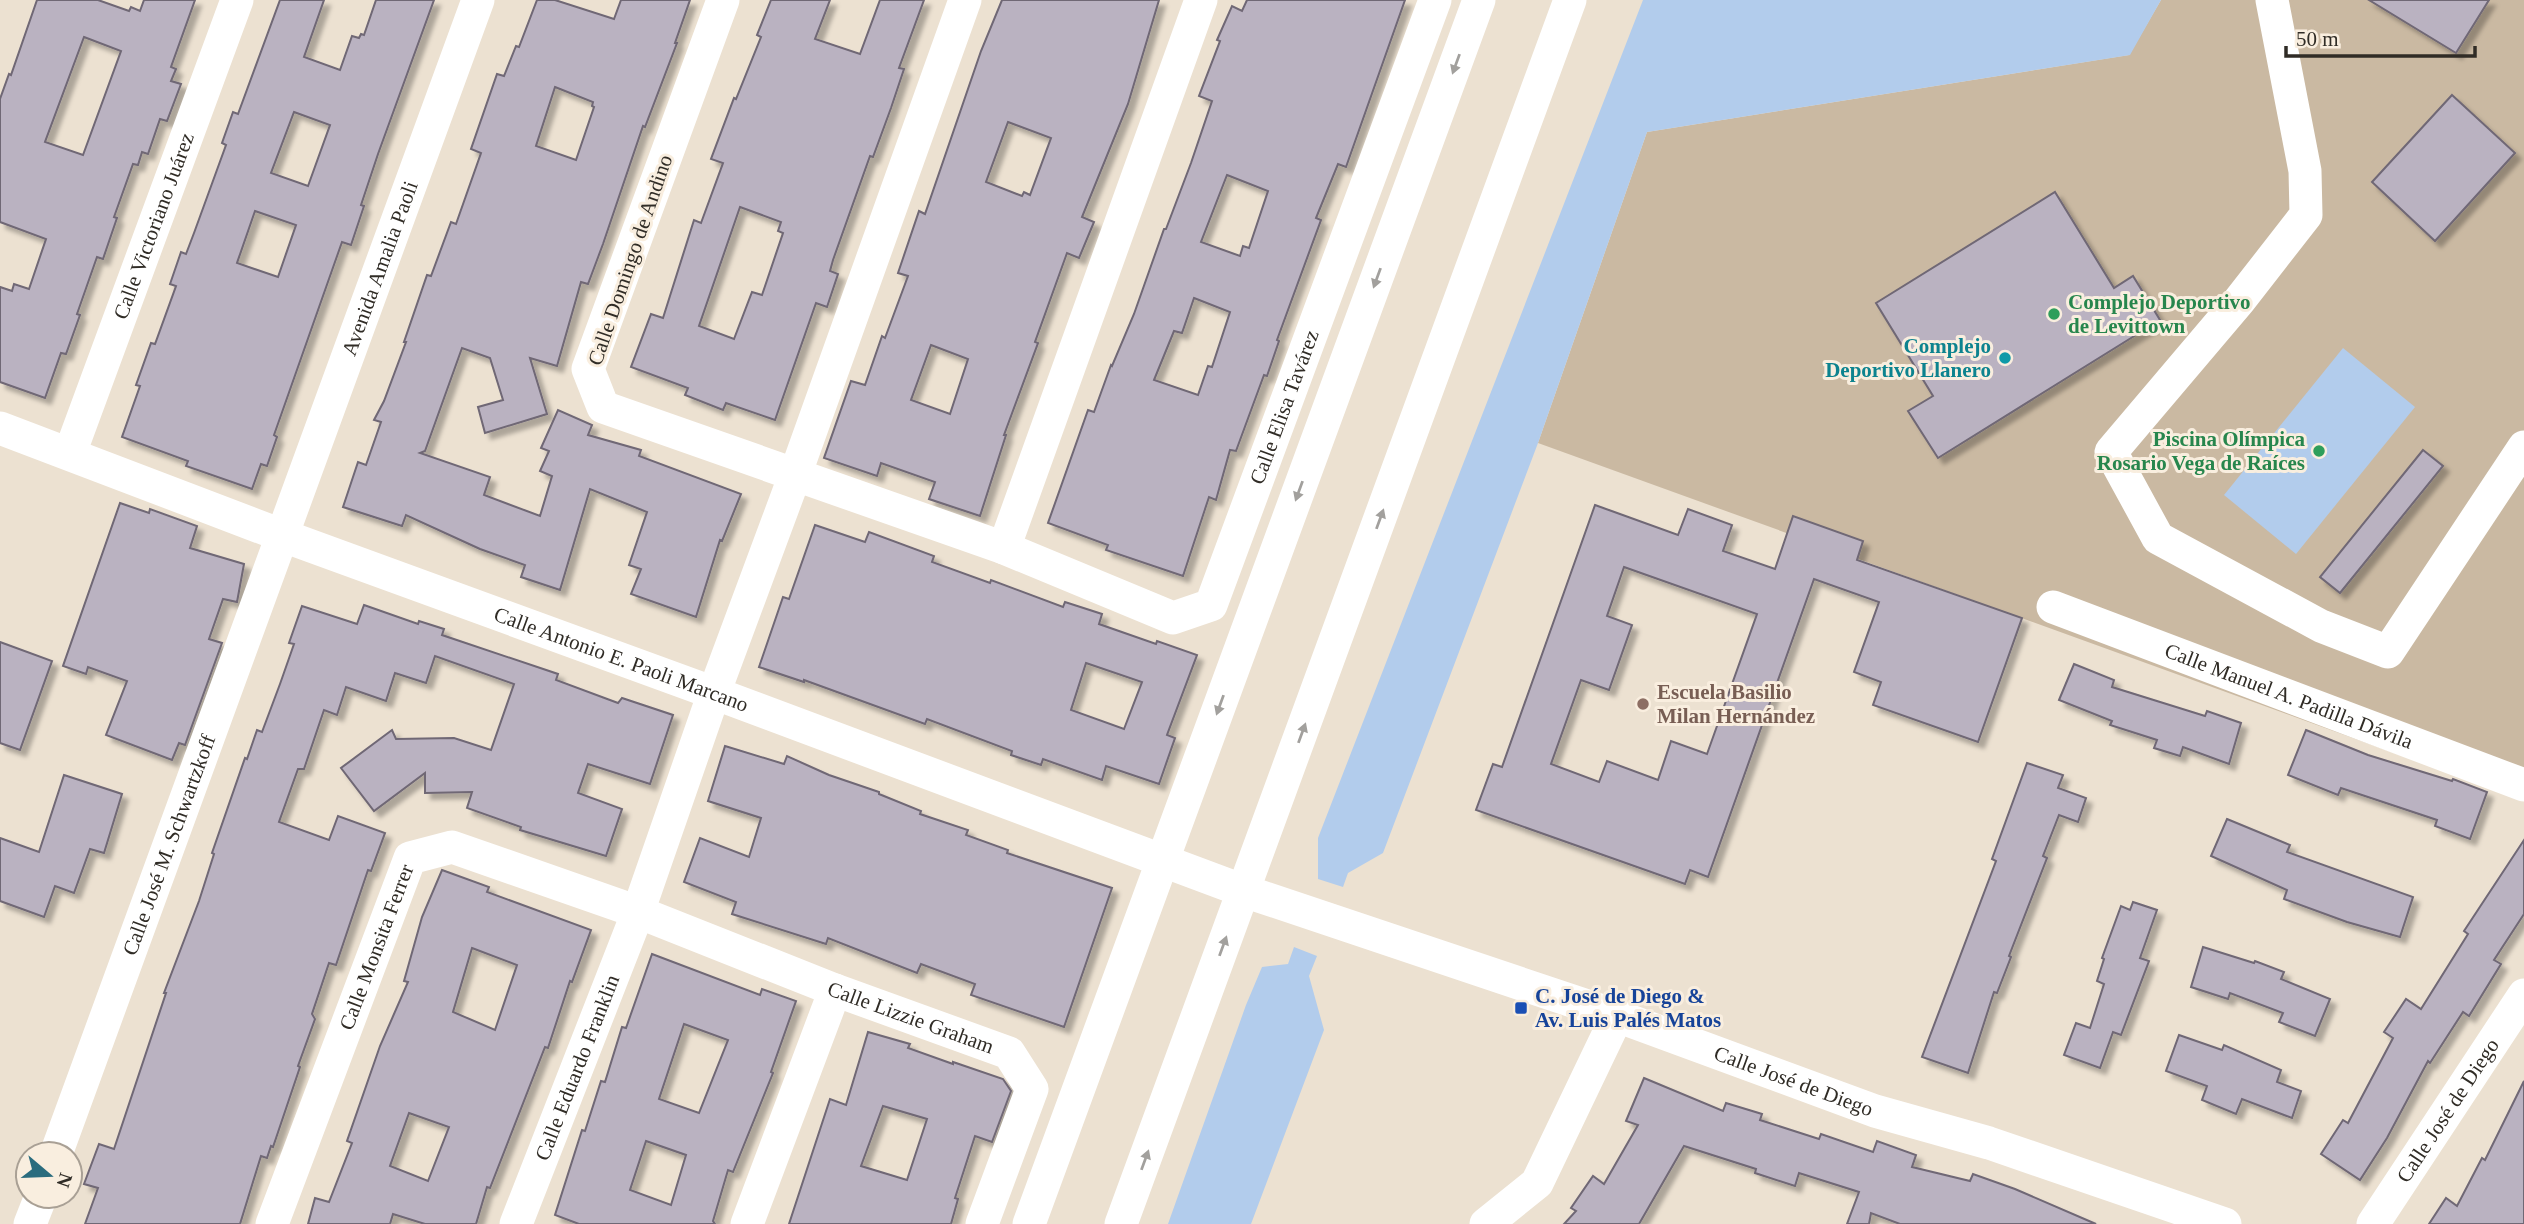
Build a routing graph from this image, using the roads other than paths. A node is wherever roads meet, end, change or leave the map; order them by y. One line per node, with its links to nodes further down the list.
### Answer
1 (237, 0): 12 (street, Calle Victoriano Juárez)
2 (478, 0): 14 (street, Avenida Amalia Paoli)
3 (723, 0): 13 (street, Calle Domingo de Andino)
4 (965, 0): 13 (street)
5 (1201, 0): 15 (street)
6 (1435, 0): 15 (street, Calle Elisa Tavárez)
7 (1479, 0): 19 (street, one-way to 19)
8 (1570, 0): 20 (street, one-way to 8)
9 (2272, 0): 11 (street)
10 (0, 428): 12 (street, Calle Antonio E. Paoli Marcano)
11 (2524, 447)
12 (70, 453): 14 (street, Calle Antonio E. Paoli Marcano)
13 (795, 475): 15 (street, Calle Elisa Tavárez); 17 (street)
14 (281, 535): 17 (street, Calle Antonio E. Paoli Marcano); 25 (street, Calle José M. Schwartzkoff)
15 (1004, 548)
16 (2053, 607): 18 (street, Calle Manuel A. Padilla Dávila)
17 (714, 693): 19 (street, Calle Antonio E. Paoli Marcano); 21 (street)
18 (2524, 785)
19 (1163, 860): 20 (street, Calle Antonio E. Paoli Marcano); 30 (street)
20 (1244, 891): 24 (street, Calle José de Diego); 31 (street, one-way to 20)
21 (638, 912): 22 (street, Calle Lizzie Graham); 26 (street, Calle Monsita Ferrer); 27 (street, Calle Eduardo Franklin)
22 (835, 990): 28 (street); 29 (street, Calle Lizzie Graham)
23 (2524, 995): 34 (street, Calle José de Diego)
24 (1617, 1016): 32 (street); 33 (street, Calle José de Diego)
25 (61, 1140)
26 (272, 1224)
27 (516, 1224)
28 (747, 1224)
29 (982, 1224)
30 (1029, 1224)
31 (1121, 1224)
32 (1486, 1224)
33 (2225, 1224)
34 (2373, 1224)

